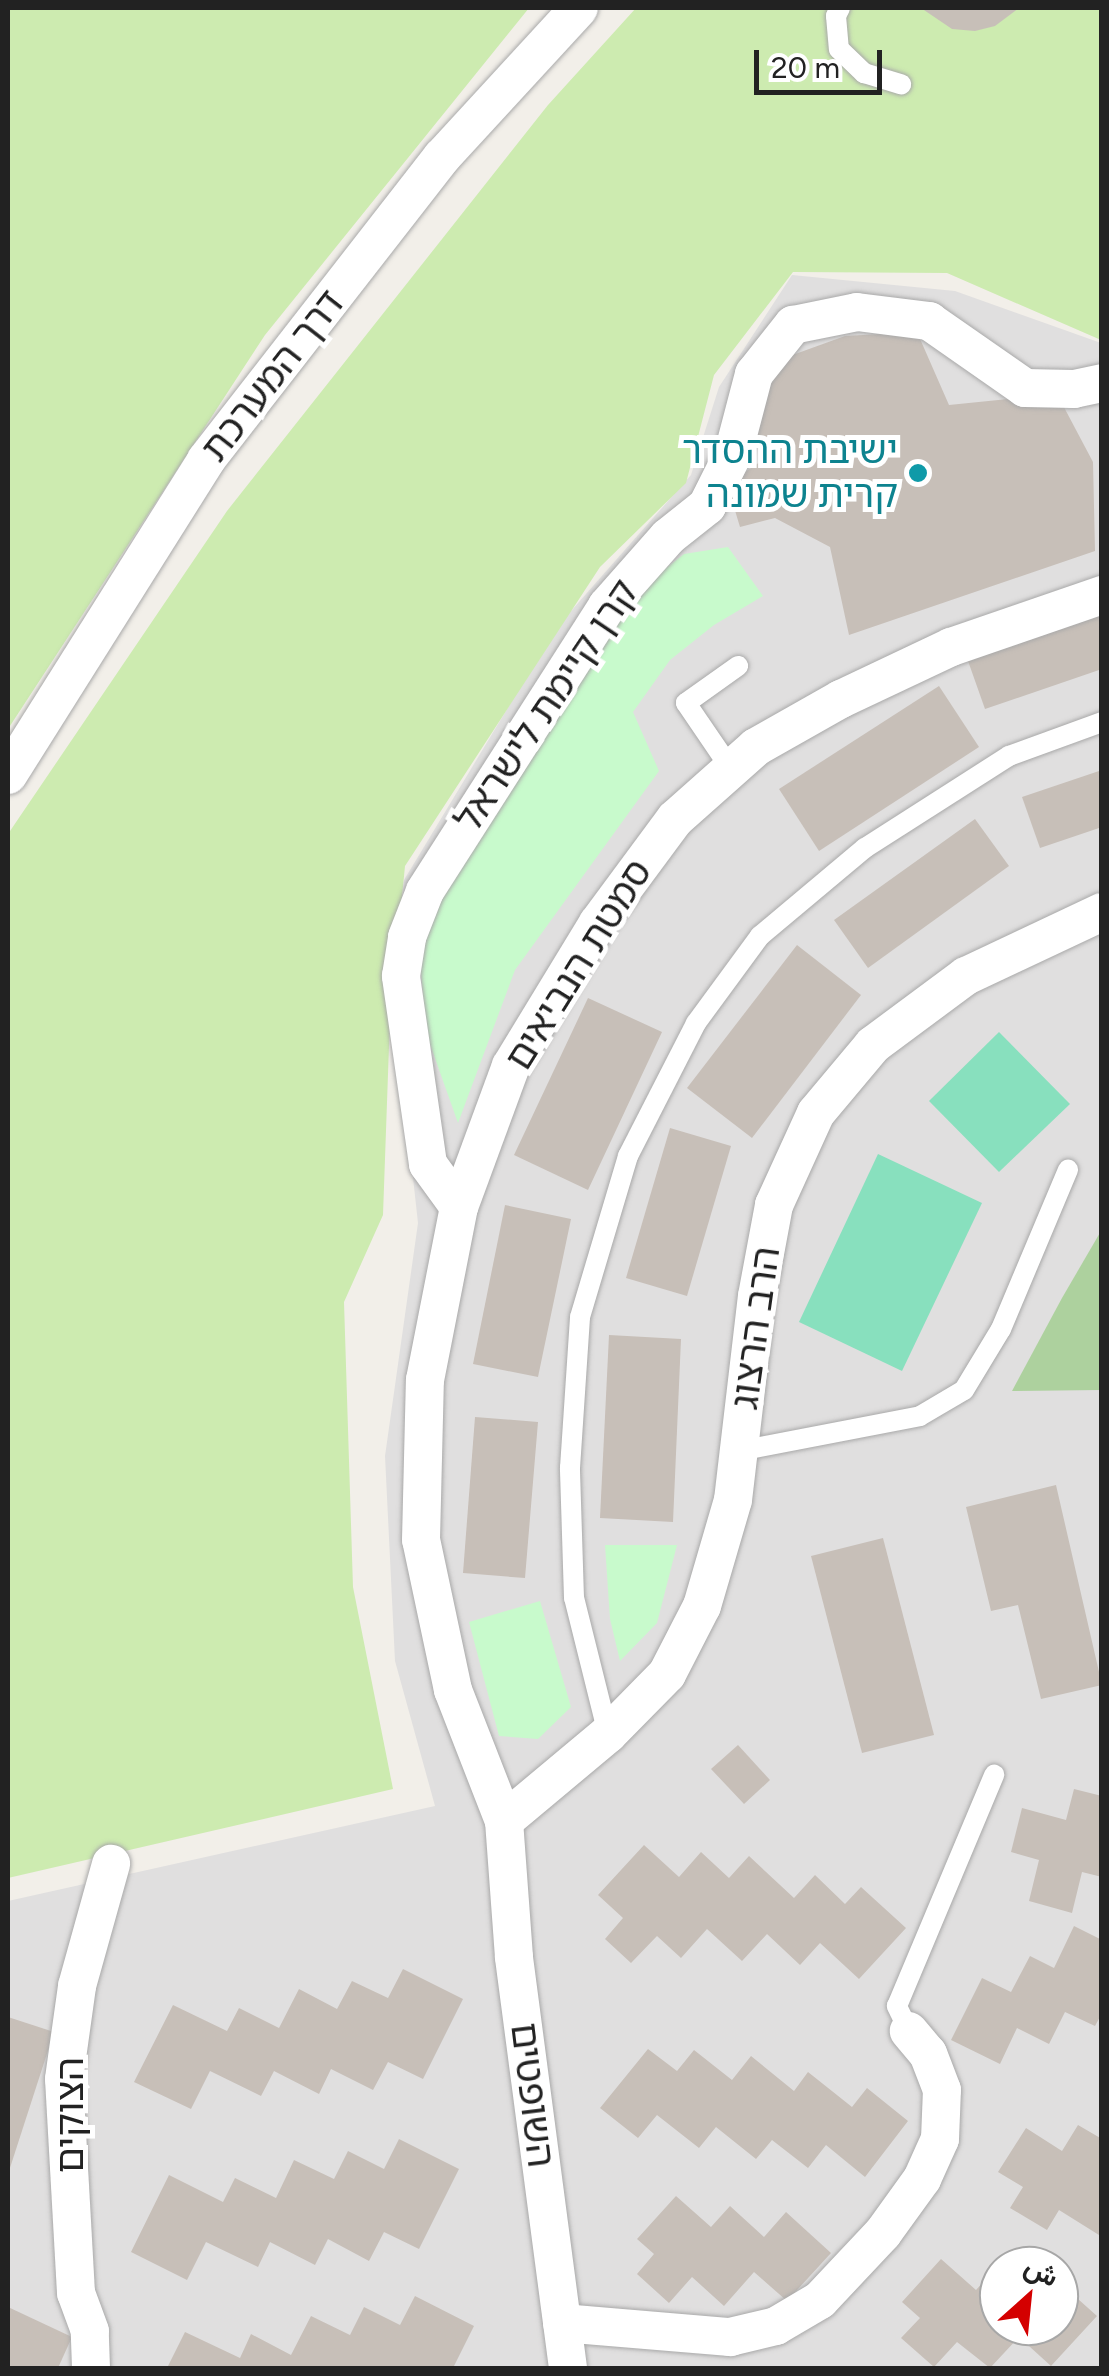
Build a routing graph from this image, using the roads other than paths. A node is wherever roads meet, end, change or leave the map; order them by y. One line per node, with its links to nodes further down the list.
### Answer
1 (579, 8): 9 (street, דרך המערכת)
2 (840, 8): 3 (lane)
3 (901, 84)
4 (1102, 383): 12 (street, קרן קיימת לישראל)
5 (1102, 595): 8 (street, סמטת הנביאים)
6 (738, 666): 8 (lane)
7 (1102, 722): 14 (lane)
8 (731, 769): 12 (street, סמטת הנביאים)
9 (8, 775)
10 (1102, 912): 13 (street, הרב הרצוג)
11 (1068, 1170): 13 (lane)
12 (459, 1207): 16 (street, סמטת הנביאים)
13 (738, 1451): 14 (street, הרב הרצוג)
14 (608, 1734): 16 (street, הרב הרצוג)
15 (994, 1775): 18 (lane)
16 (504, 1821): 19 (street, השופטים)
17 (111, 1864): 20 (street, הצוקים)
18 (909, 2030): 19 (street)
19 (562, 2323): 21 (street, השופטים)
20 (91, 2368)
21 (568, 2368)

